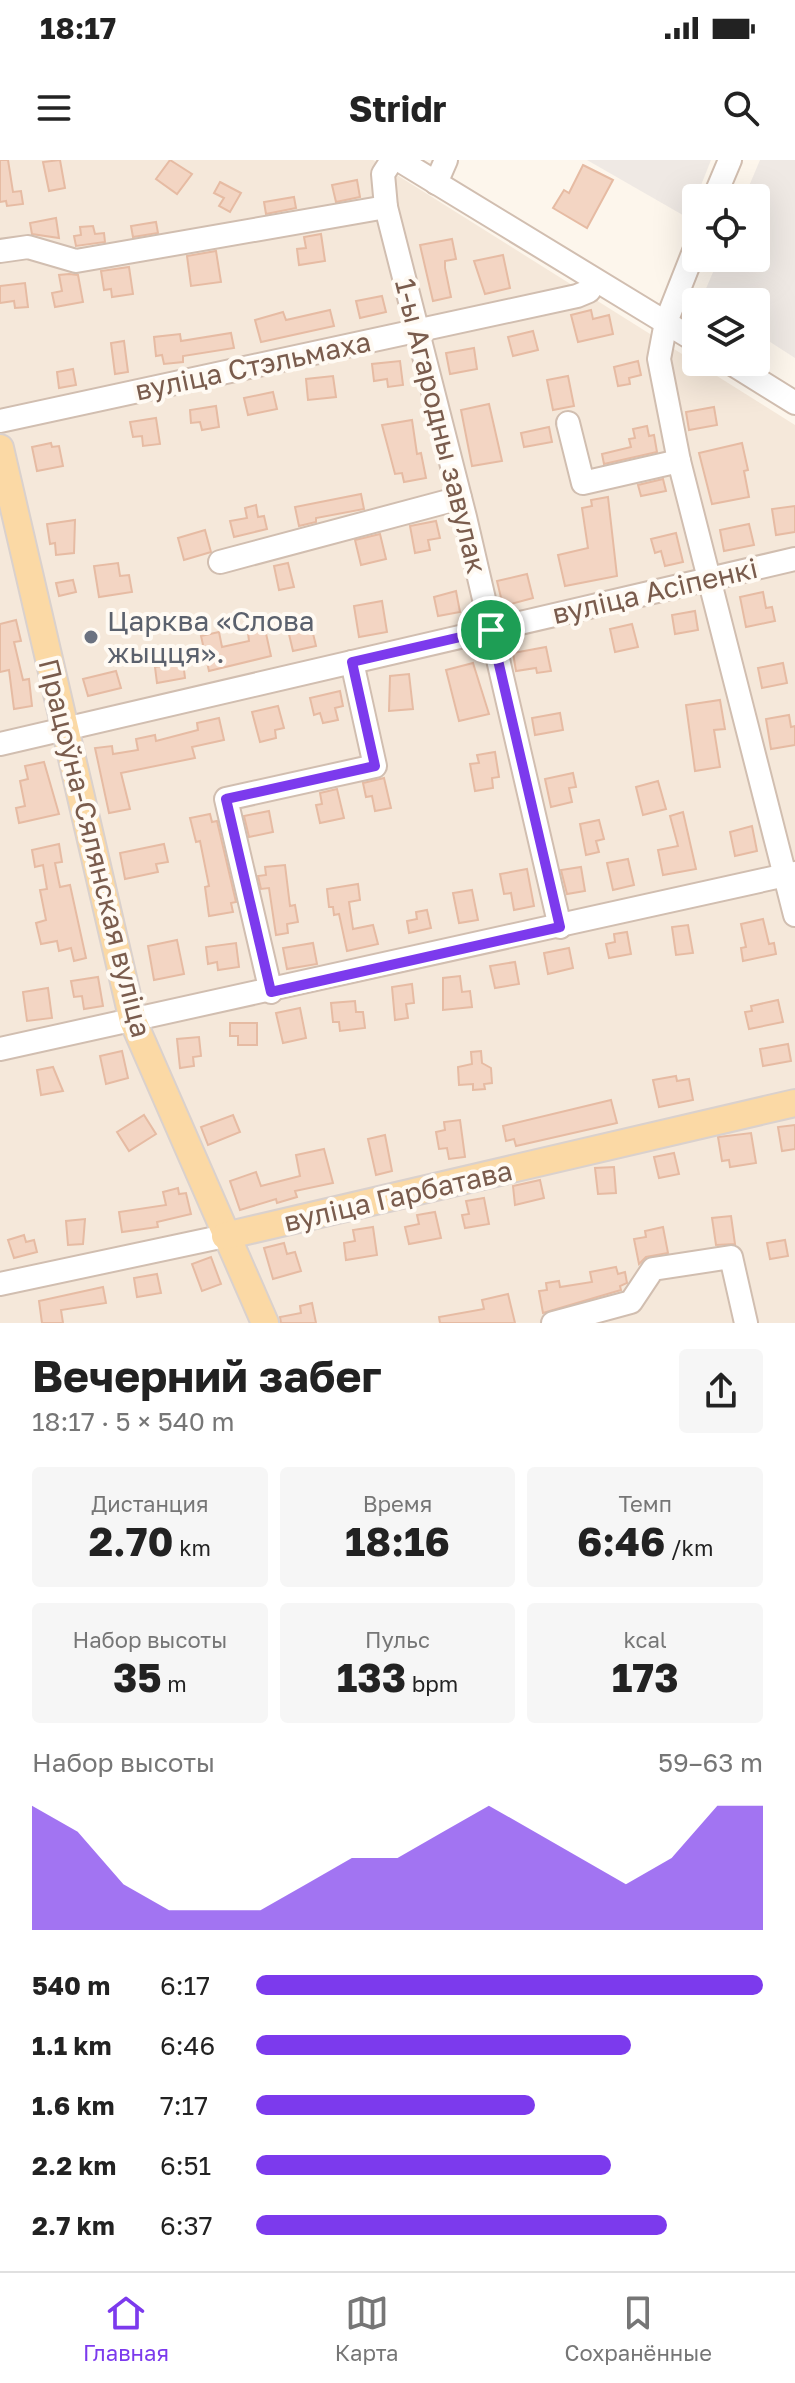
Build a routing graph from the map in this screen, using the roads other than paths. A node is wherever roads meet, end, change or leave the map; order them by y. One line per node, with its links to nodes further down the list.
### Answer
1 (392, 160): 7 (street, 1-ы Агародны завулак)
2 (399, 160): 5 (street)
3 (446, 160): 5 (street)
4 (730, 160): 6 (street)
5 (436, 183): 10 (street)
6 (720, 184)
7 (386, 207): 8 (street); 12 (street, 1-ы Агародны завулак)
8 (0, 251)
9 (686, 272): 11 (street)
10 (595, 282): 11 (street); 12 (street, вуліца Стэльмаха)
11 (666, 322): 13 (street); 19 (street)
12 (417, 331): 16 (street, вуліца Стэльмаха); 20 (street, 1-ы Агародны завулак)
13 (682, 332)
14 (752, 376): 15 (street)
15 (795, 403)
16 (0, 421)
17 (568, 423): 19 (street)
18 (0, 448): 26 (main road, Працоўна-Сялянская вуліца)
19 (679, 461): 23 (street)
20 (460, 498): 22 (street); 24 (street, 1-ы Агародны завулак)
21 (795, 559): 23 (street, вуліца Асіпенкі)
22 (220, 562)
23 (711, 577): 24 (street, вуліца Асіпенкі); 28 (street)
24 (491, 630): 25 (street, вуліца Асіпенкі); 30 (street, 1-ы Агародны завулак)
25 (352, 662): 26 (street, вуліца Асіпенкі); 31 (street)
26 (63, 729): 27 (street, вуліца Асіпенкі); 32 (main road, Працоўна-Сялянская вуліца)
27 (0, 744)
28 (790, 874): 29 (street); 30 (street)
29 (795, 915)
30 (560, 927): 31 (street)
31 (271, 992): 32 (street)
32 (133, 1021): 33 (street); 35 (main road, Працоўна-Сялянская вуліца)
33 (0, 1049)
34 (795, 1103): 35 (main road, вуліца Гарбатава)
35 (225, 1236): 36 (street, вуліца Гарбатава); 37 (main road, Працоўна-Сялянская вуліца)
36 (0, 1284)
37 (265, 1323)
38 (553, 1323): 39 (street)
39 (746, 1323)

